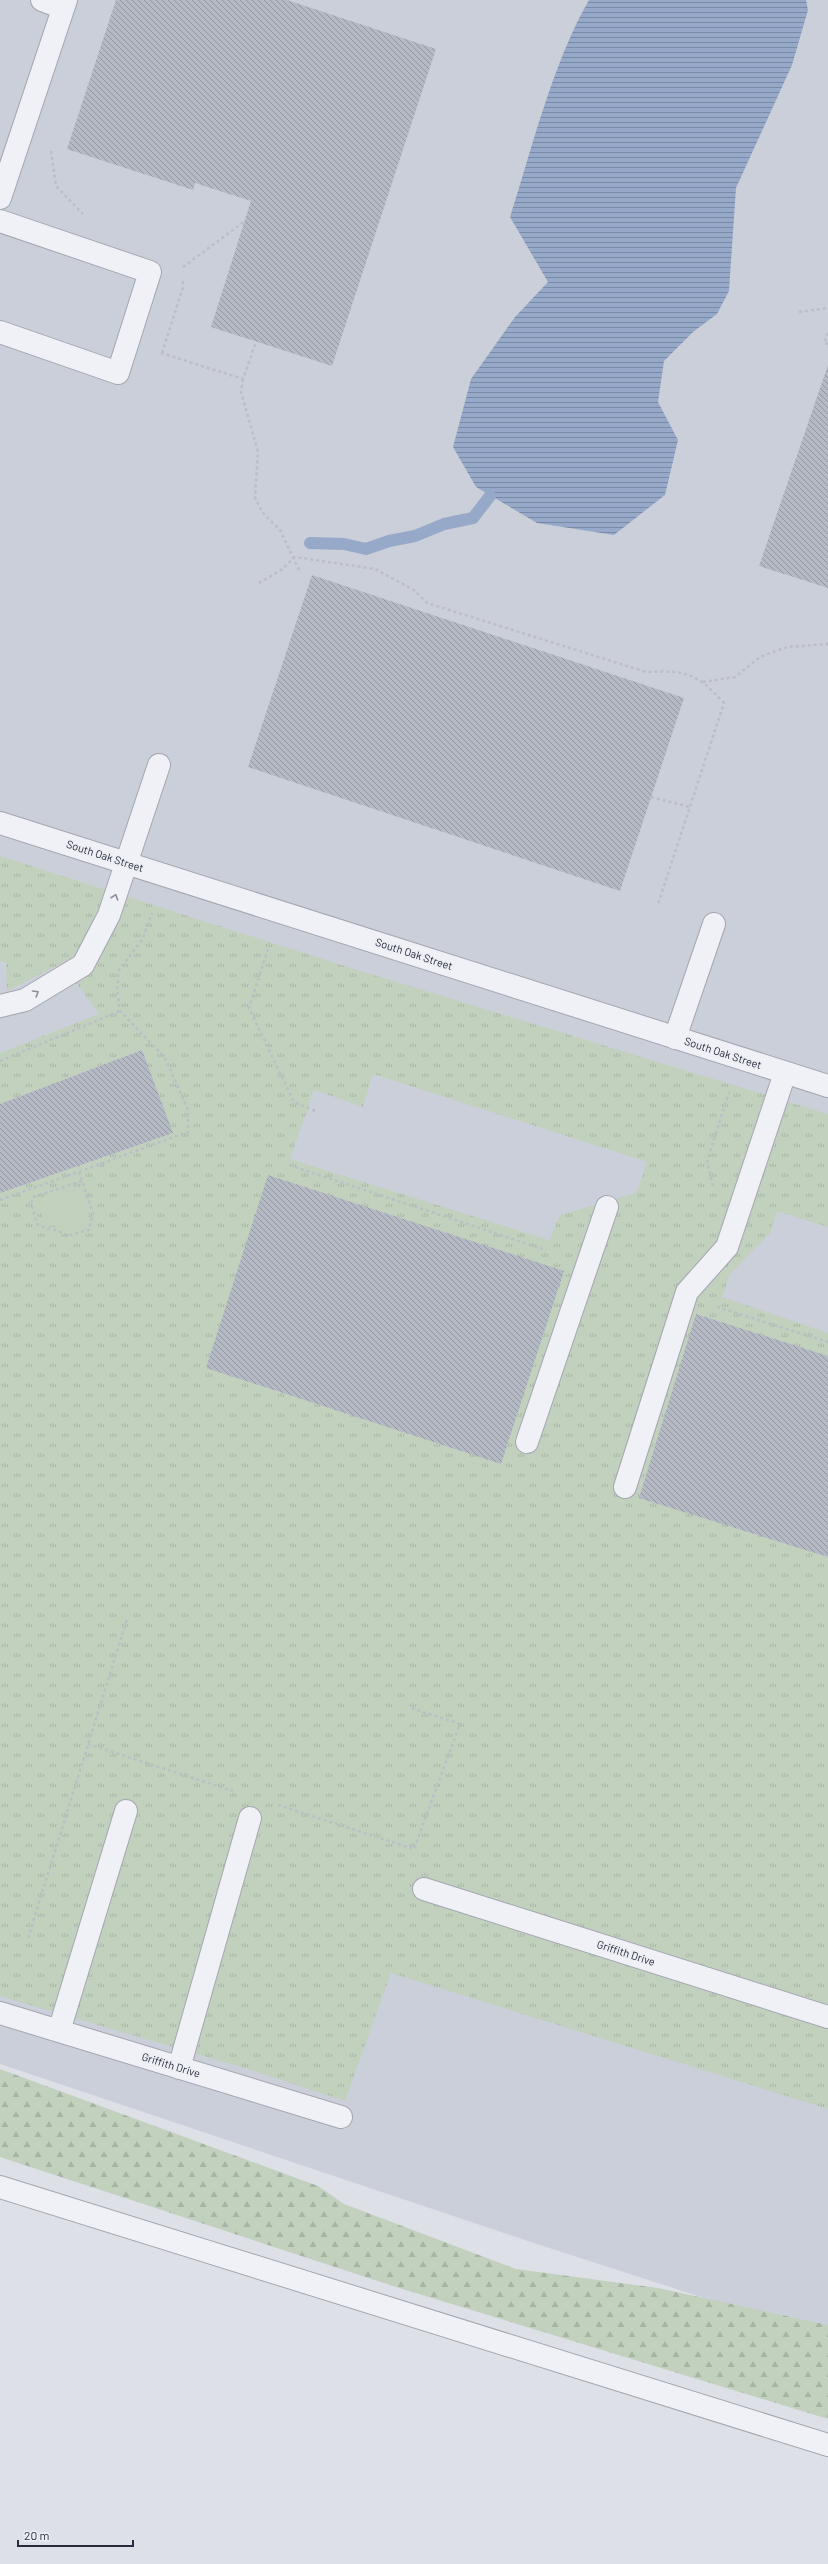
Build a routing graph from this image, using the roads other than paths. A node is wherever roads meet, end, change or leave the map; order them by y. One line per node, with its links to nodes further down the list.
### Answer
1 (42, 0): 2 (street)
2 (64, 4): 3 (street)
3 (0, 198)
4 (0, 221): 5 (street)
5 (0, 332)
6 (159, 765): 8 (street)
7 (0, 823): 8 (street, South Oak Street)
8 (127, 863): 10 (street, one-way to 8); 11 (street, South Oak Street)
9 (714, 924): 11 (street)
10 (0, 1006)
11 (675, 1038): 12 (street, South Oak Street)
12 (786, 1073): 13 (street, South Oak Street); 16 (street)
13 (828, 1086)
14 (607, 1207): 15 (street)
15 (527, 1442)
16 (625, 1488)
17 (126, 1811): 22 (street)
18 (250, 1818): 23 (street)
19 (424, 1889): 21 (street, Griffith Drive)
20 (0, 2013): 22 (street, Griffith Drive)
21 (828, 2017)
22 (59, 2031): 23 (street, Griffith Drive)
23 (179, 2068): 24 (street, Griffith Drive)
24 (341, 2117)
25 (0, 2187): 26 (street)
26 (828, 2445)

